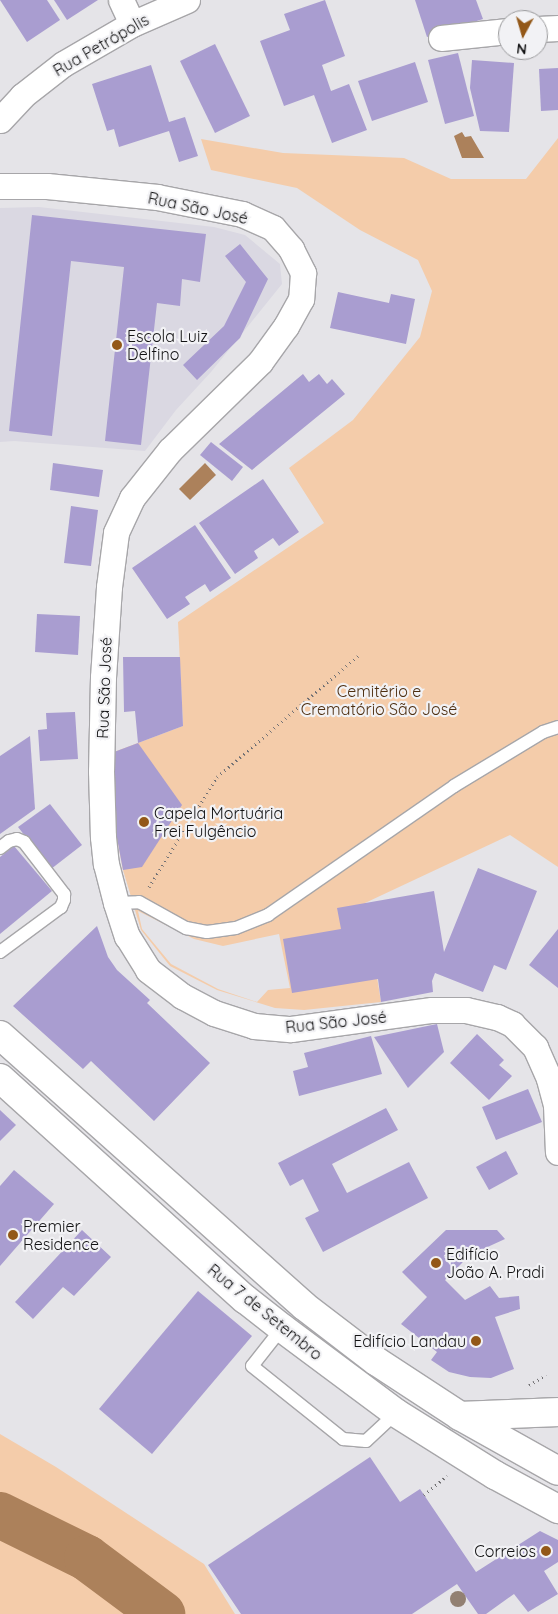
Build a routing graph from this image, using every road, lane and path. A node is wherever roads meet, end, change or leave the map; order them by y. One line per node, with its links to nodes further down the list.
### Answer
1 (122, 0): 3 (street)
2 (186, 0): 3 (street, Rua Petrópolis)
3 (132, 24): 6 (street, Rua Petrópolis)
4 (498, 32): 5 (street)
5 (441, 38)
6 (0, 120)
7 (0, 186): 11 (street, Rua São José)
8 (359, 655): 11 (path)
9 (558, 727): 11 (lane)
10 (0, 848): 12 (lane)
11 (128, 903): 15 (street, Rua São José)
12 (0, 952)
13 (0, 1035): 19 (main road, Rua 7 de Setembro)
14 (3, 1086): 16 (main road, Rua 7 de Setembro)
15 (558, 1152)
16 (282, 1328): 18 (main road, Rua 7 de Setembro); 18 (lane)
17 (558, 1412): 19 (main road)
18 (396, 1413): 21 (main road, Rua 7 de Setembro)
19 (460, 1416): 20 (main road, Rua 7 de Setembro)
20 (558, 1471)
21 (558, 1509)

